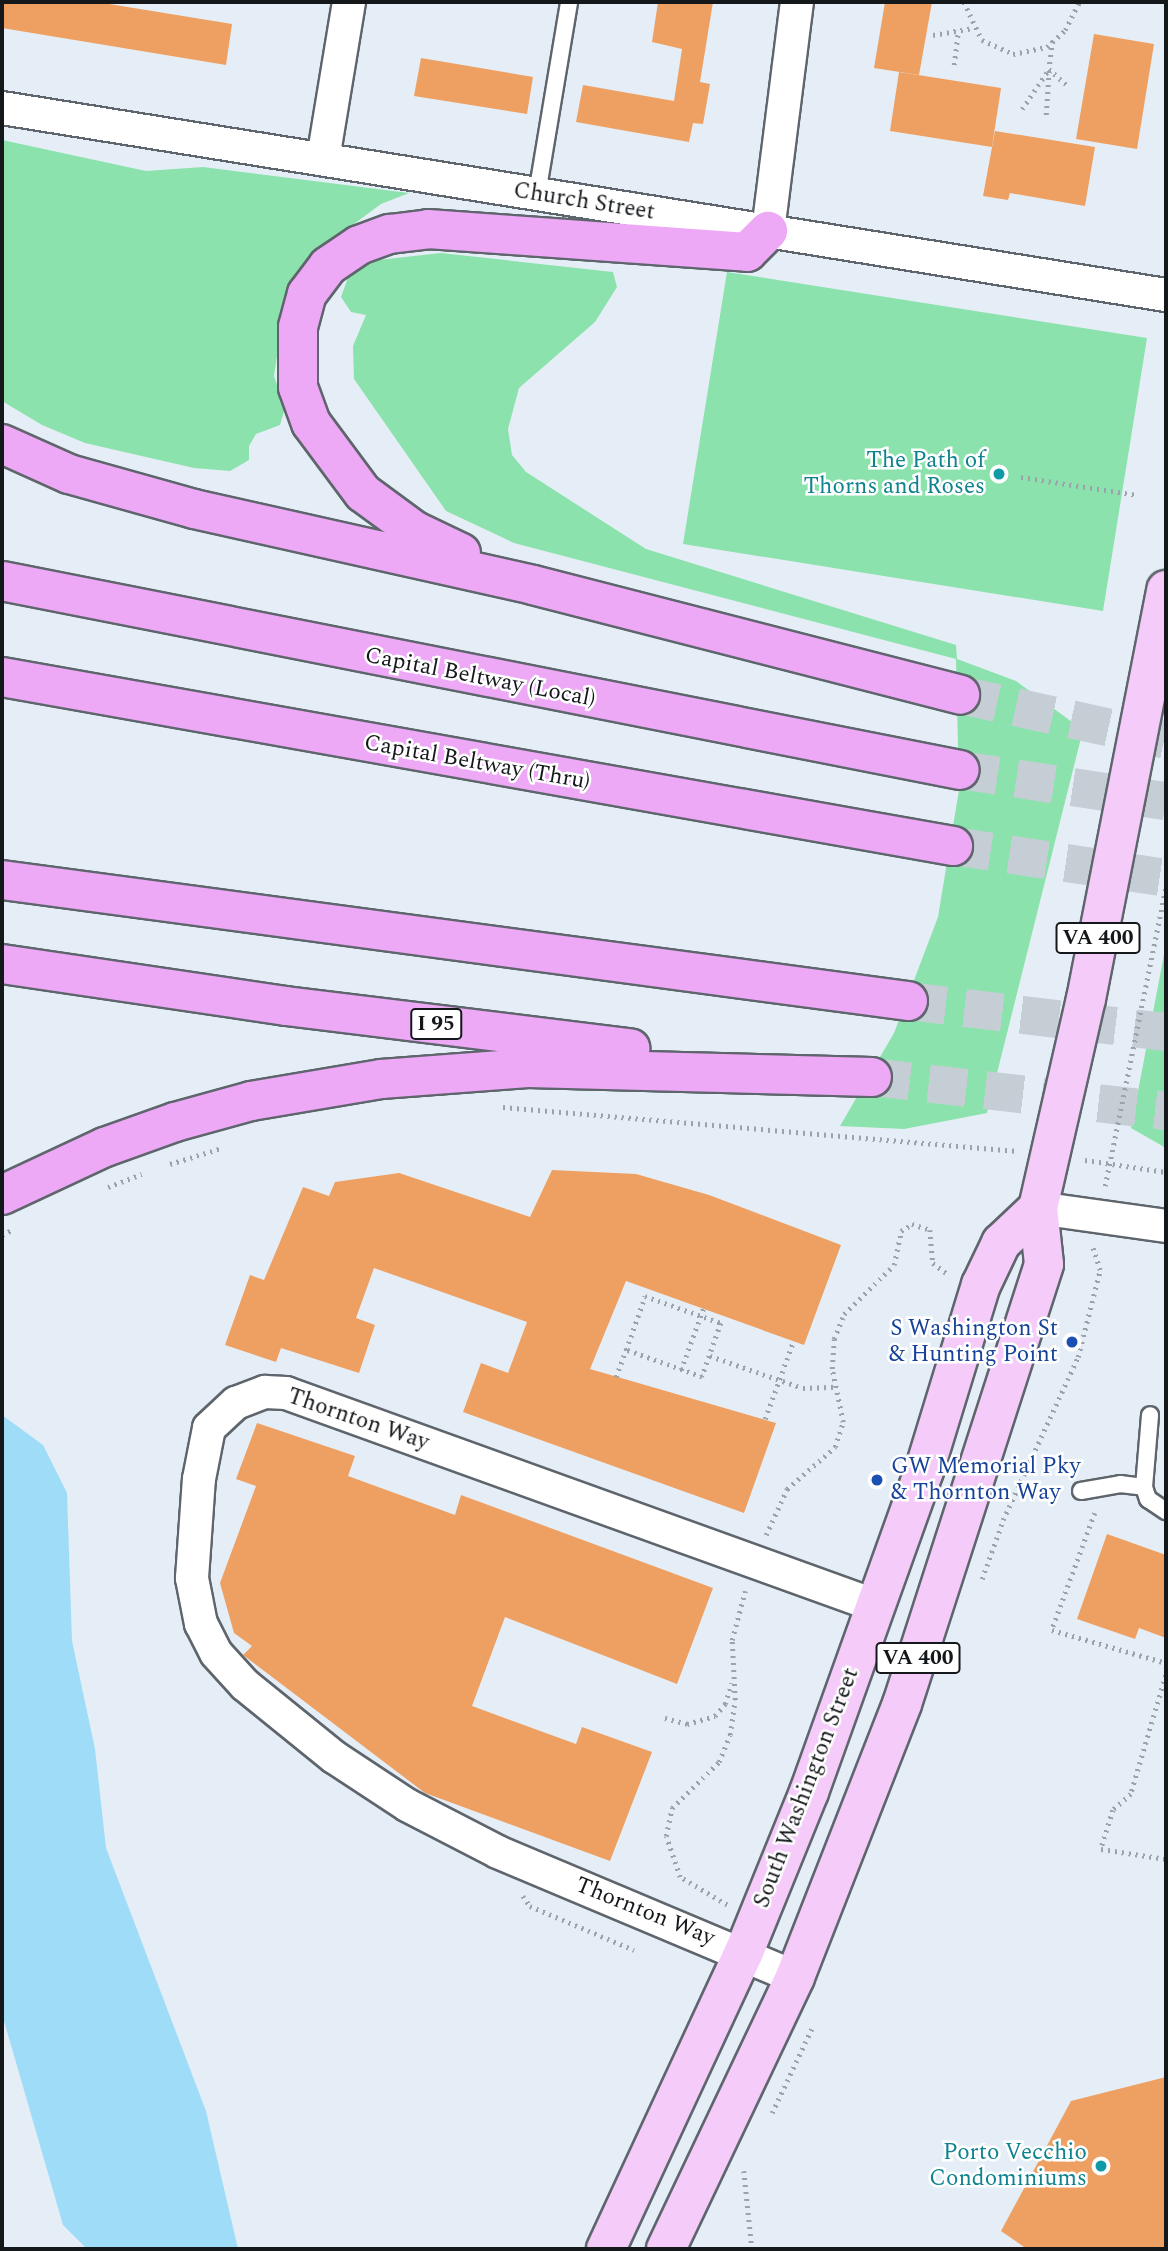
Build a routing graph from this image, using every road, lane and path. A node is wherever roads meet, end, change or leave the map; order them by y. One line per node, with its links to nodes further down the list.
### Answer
1 (349, 2): 16 (street)
2 (569, 2): 17 (lane)
3 (797, 2): 18 (street)
4 (964, 2): 6 (path)
5 (1079, 2): 9 (path)
6 (973, 28): 7 (path); 9 (path)
7 (958, 31): 8 (path); 10 (path)
8 (933, 35)
9 (1054, 40): 11 (path)
10 (954, 65)
11 (1049, 69): 12 (path); 14 (path); 15 (path)
12 (1067, 85)
13 (2, 108): 16 (street, Church Street)
14 (1022, 109)
15 (1046, 115)
16 (323, 159): 17 (street, Church Street)
17 (537, 194): 18 (street, Church Street)
18 (768, 231): 19 (street, Church Street); 24 (highway)
19 (1166, 295)
20 (2, 444): 24 (highway)
21 (1021, 477): 22 (path)
22 (1138, 495)
23 (2, 581): 28 (highway, Capital Beltway (Local))
24 (533, 585): 27 (highway)
25 (1166, 590): 46 (main road, VA 400)
26 (2, 677): 29 (highway, Capital Beltway (Thru))
27 (960, 695)
28 (960, 770)
29 (953, 846)
30 (2, 880): 33 (highway)
31 (1166, 886): 40 (path)
32 (2, 895): 33 (highway)
33 (405, 937): 35 (highway)
34 (2, 964): 47 (highway, I 95)
35 (908, 1001)
36 (498, 1107): 38 (path)
37 (236, 1144): 41 (path)
38 (999, 1149)
39 (1091, 1160): 40 (path)
40 (1112, 1163): 43 (path); 45 (path)
41 (162, 1166)
42 (150, 1171): 44 (path)
43 (1166, 1172)
44 (103, 1189)
45 (1104, 1190)
46 (1038, 1208): 48 (street); 67 (main road, South Washington Street / VA 400); 75 (main road, VA 400)
47 (9, 1211): 49 (path)
48 (1166, 1226)
49 (2, 1235)
50 (950, 1276): 58 (path)
51 (702, 1312): 53 (path); 54 (path); 55 (path)
52 (793, 1342): 57 (path)
53 (626, 1350): 55 (path); 56 (path)
54 (709, 1356): 55 (path); 57 (path)
55 (681, 1370)
56 (616, 1377)
57 (779, 1381): 58 (path); 60 (path)
58 (836, 1387): 65 (path)
59 (1150, 1415): 61 (lane)
60 (765, 1419)
61 (1143, 1487): 62 (lane); 64 (lane)
62 (1082, 1491)
63 (1107, 1509): 68 (path)
64 (1166, 1511)
65 (763, 1542)
66 (750, 1577): 70 (path)
67 (874, 1605): 74 (main road, South Washington Street / VA 400); 74 (street, Thornton Way)
68 (1166, 1663)
69 (1166, 1675): 72 (path)
70 (733, 1678): 71 (path); 73 (path)
71 (665, 1718)
72 (1166, 1858)
73 (738, 1908)
74 (744, 1952): 75 (street, Thornton Way); 79 (main road, South Washington Street / VA 400)
75 (795, 1977): 80 (main road, VA 400)
76 (815, 2021): 77 (path)
77 (766, 2125)
78 (749, 2160): 81 (path)
79 (606, 2249)
80 (666, 2249)
81 (752, 2249)

